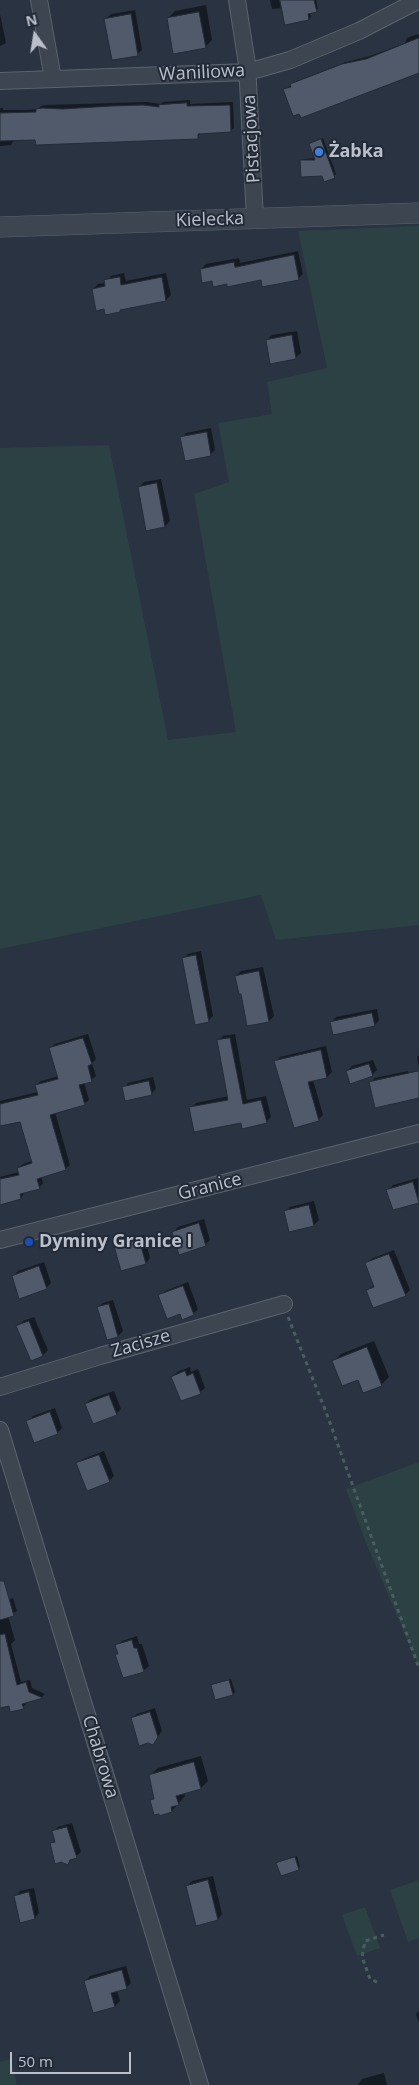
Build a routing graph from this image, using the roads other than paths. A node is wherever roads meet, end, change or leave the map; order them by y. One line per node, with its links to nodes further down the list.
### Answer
1 (39, 0): 5 (street)
2 (237, 0): 4 (street, Pistacjowa)
3 (419, 0): 4 (street, Waniliowa)
4 (248, 72): 5 (street, Waniliowa); 8 (street, Pistacjowa)
5 (53, 79): 6 (street, Waniliowa)
6 (0, 81)
7 (419, 213): 8 (street, Kielecka)
8 (256, 219): 9 (street, Kielecka)
9 (0, 227)
10 (419, 1133): 11 (street, Granice)
11 (0, 1240)
12 (284, 1304): 13 (street, Zacisze)
13 (0, 1387)
14 (0, 1430): 15 (street, Chabrowa)
15 (200, 2085)

